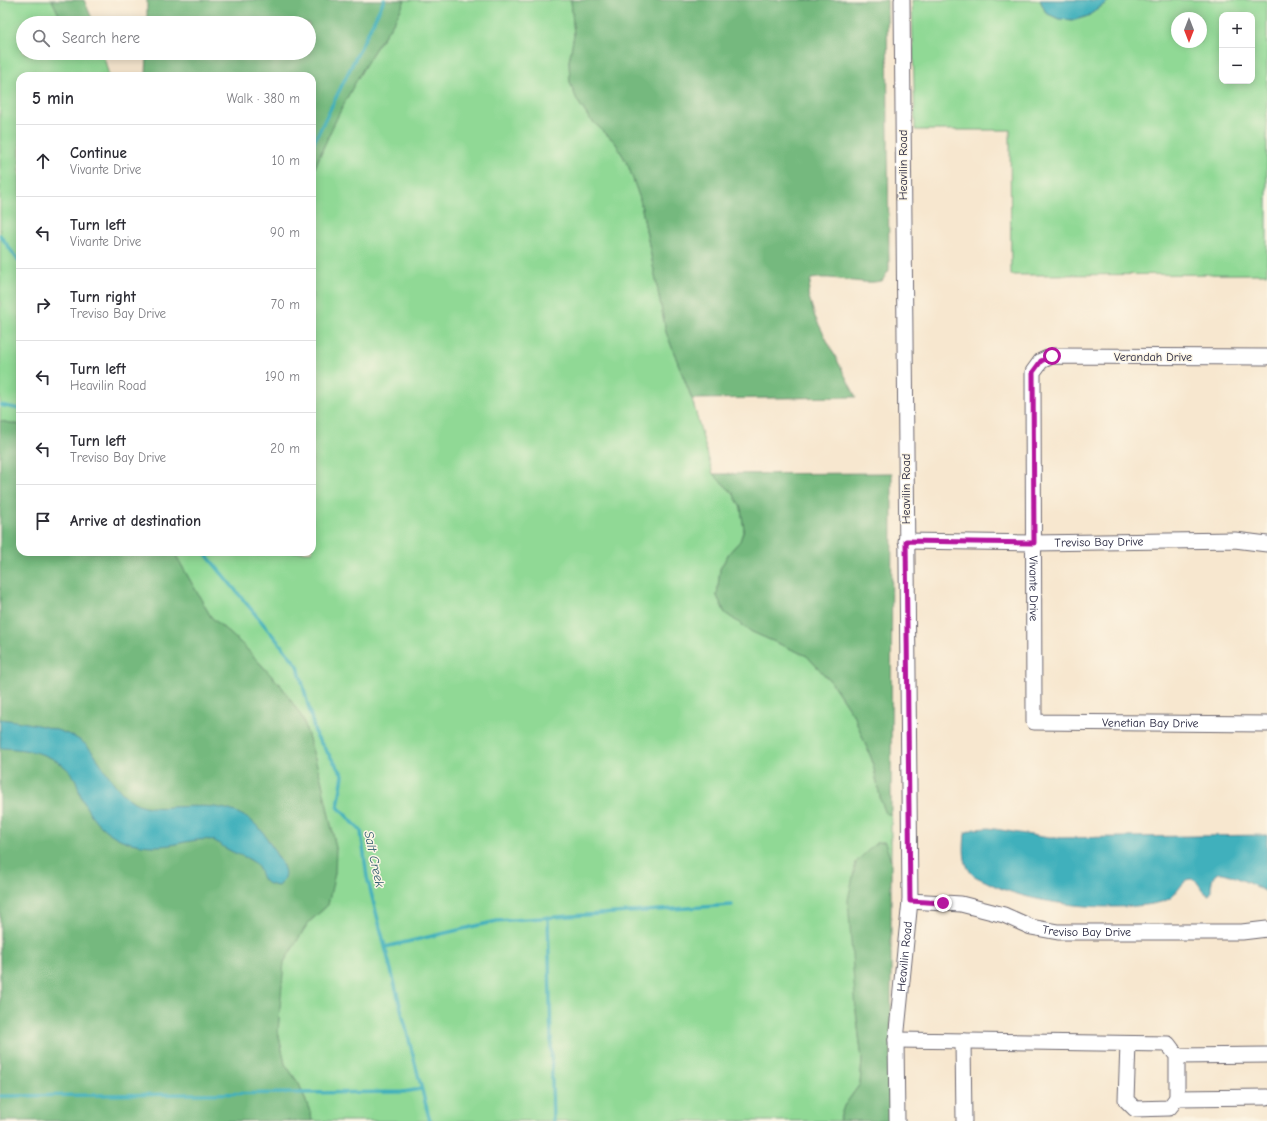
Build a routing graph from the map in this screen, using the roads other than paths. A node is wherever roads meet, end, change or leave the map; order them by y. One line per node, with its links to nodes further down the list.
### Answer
1 (902, 0): 4 (street, Heavilin Road)
2 (1267, 357): 3 (street, Verandah Drive)
3 (1041, 361): 5 (street, Vivante Drive)
4 (906, 541): 5 (street, Treviso Bay Drive); 9 (street, Heavilin Road)
5 (1034, 543): 6 (street, Treviso Bay Drive); 7 (street, Vivante Drive)
6 (1267, 544)
7 (1034, 722): 8 (street, Venetian Bay Drive)
8 (1267, 724)
9 (910, 901): 10 (street, Treviso Bay Drive); 11 (street, Heavilin Road)
10 (1267, 929)
11 (896, 1040): 12 (street); 18 (street, Heavilin Road)
12 (963, 1041): 13 (street); 19 (street)
13 (1128, 1044): 15 (street); 17 (street)
14 (1267, 1055): 15 (street)
15 (1177, 1056): 17 (street)
16 (1267, 1097): 17 (street)
17 (1177, 1098)
18 (897, 1121)
19 (964, 1121)

